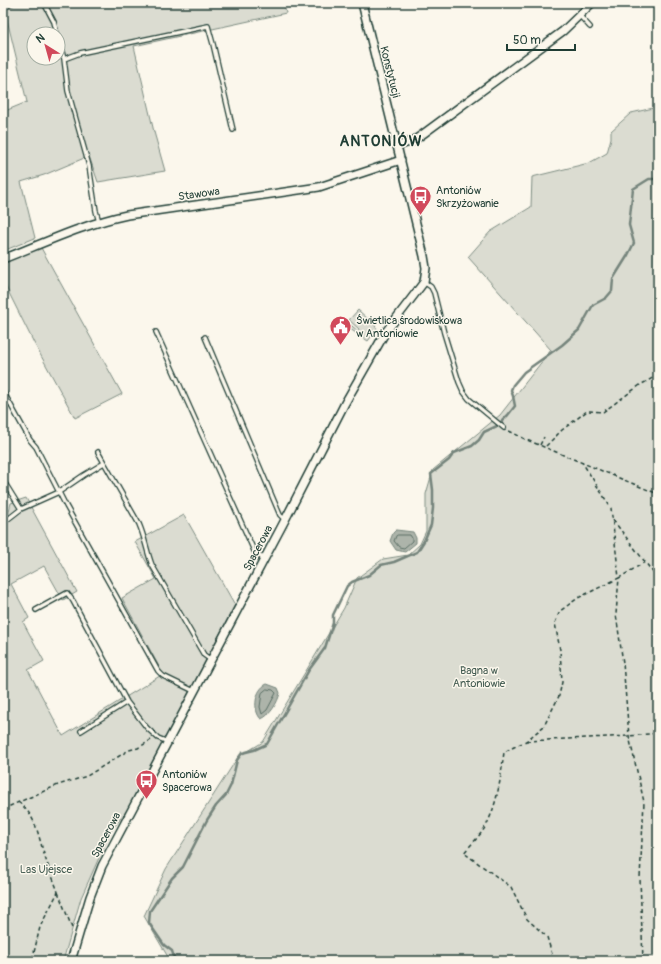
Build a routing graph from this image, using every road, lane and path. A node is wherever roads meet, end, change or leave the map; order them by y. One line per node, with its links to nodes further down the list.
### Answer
1 (12, 3): 5 (lane)
2 (44, 3): 7 (lane)
3 (362, 3): 12 (street, Konstytucji)
4 (592, 3): 6 (street)
5 (3, 6)
6 (580, 16): 8 (lane); 12 (street)
7 (55, 26)
8 (590, 27)
9 (66, 59): 11 (lane)
10 (65, 66): 14 (lane)
11 (233, 130)
12 (397, 146): 13 (street)
13 (401, 160): 14 (street, Stawowa); 16 (street)
14 (99, 222): 15 (street, Stawowa)
15 (3, 259)
16 (424, 282): 21 (lane); 33 (street, Spacerowa)
17 (156, 332): 35 (lane)
18 (205, 337): 33 (lane)
19 (658, 375): 24 (path)
20 (3, 391): 29 (lane)
21 (504, 428): 23 (path)
22 (544, 437): 23 (path)
23 (540, 445): 24 (path)
24 (546, 447): 26 (path)
25 (98, 452): 27 (lane)
26 (582, 462): 30 (path); 32 (path)
27 (104, 463): 29 (lane); 40 (lane)
28 (3, 480): 31 (lane)
29 (59, 492): 31 (lane); 41 (lane)
30 (658, 494)
31 (21, 509): 34 (lane)
32 (612, 518): 36 (path); 37 (path)
33 (285, 520): 35 (street, Spacerowa)
34 (3, 523)
35 (264, 559): 40 (street, Spacerowa)
36 (644, 562): 37 (path); 38 (path)
37 (619, 578): 45 (path); 47 (path)
38 (658, 579)
39 (36, 610): 42 (lane)
40 (211, 660): 41 (street, Spacerowa)
41 (194, 691): 48 (street, Spacerowa)
42 (127, 702): 43 (lane); 46 (lane)
43 (82, 731)
44 (658, 733): 45 (path)
45 (629, 736): 47 (path); 56 (path)
46 (158, 738): 48 (lane); 49 (path)
47 (526, 741): 55 (path)
48 (168, 742): 52 (street, Spacerowa)
49 (18, 802): 50 (path); 51 (path)
50 (3, 809)
51 (58, 892): 52 (path); 53 (path)
52 (77, 941): 54 (street, Spacerowa)
53 (32, 961)
54 (71, 961)
55 (554, 961)
56 (643, 961)

